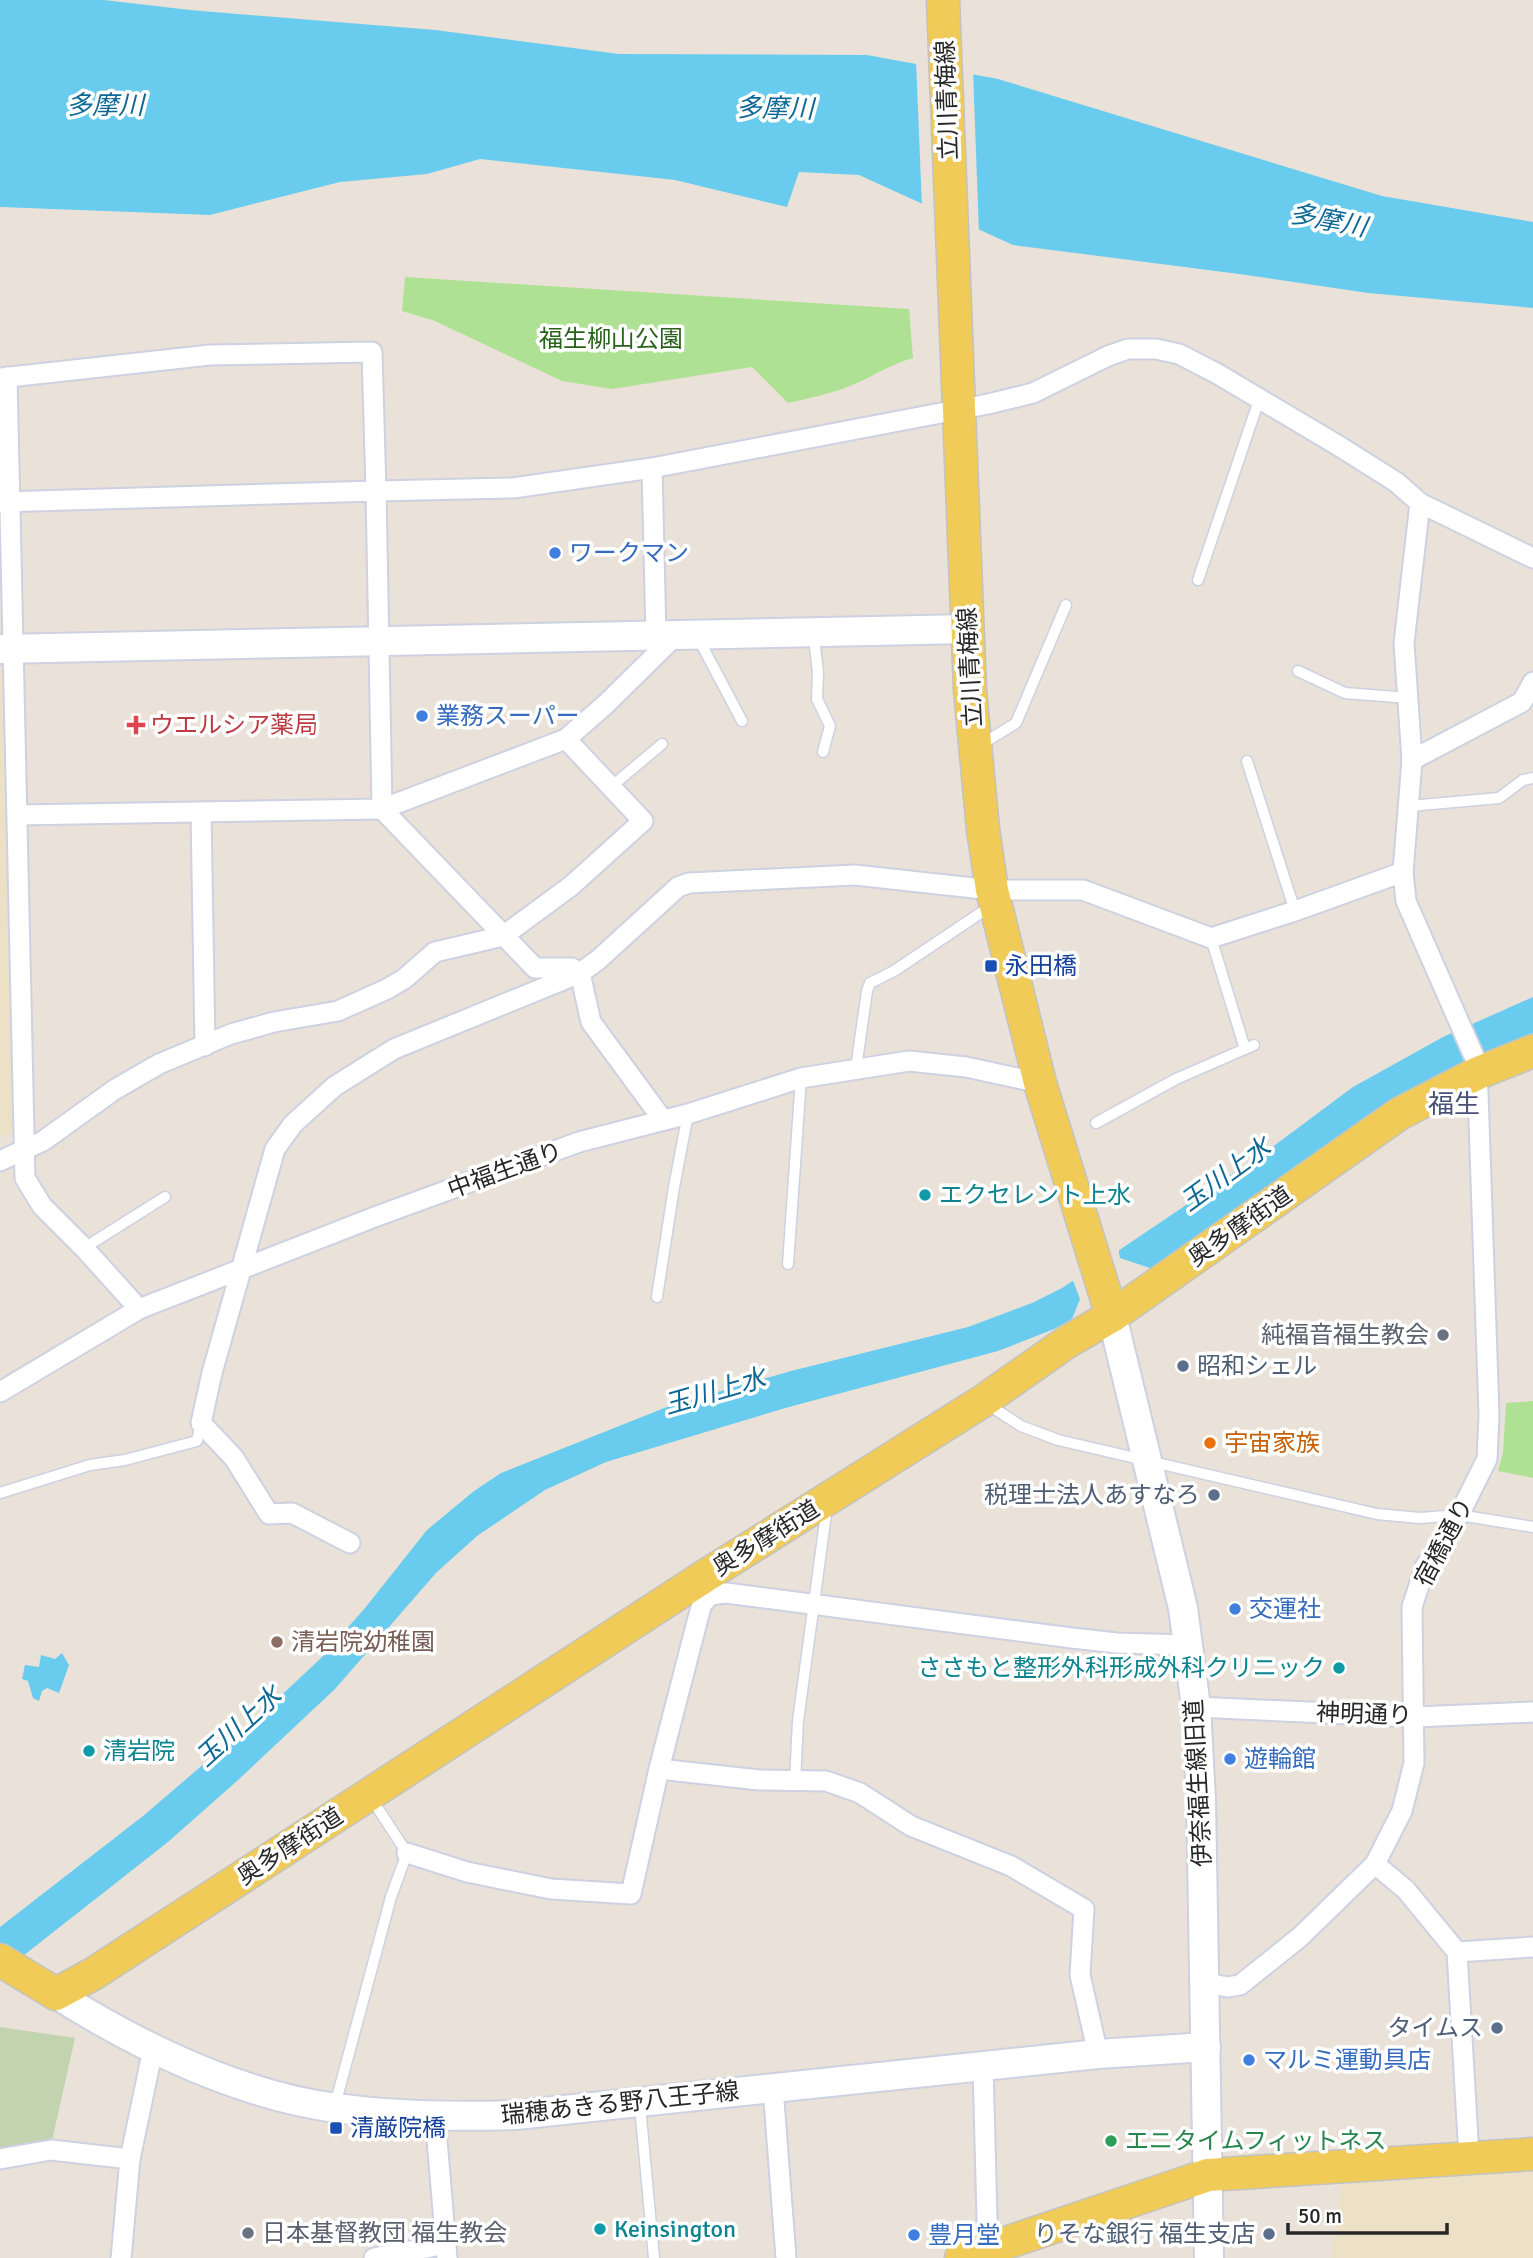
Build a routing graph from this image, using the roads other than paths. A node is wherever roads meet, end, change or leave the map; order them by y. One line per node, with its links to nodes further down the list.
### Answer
1 (943, 0): 4 (main road, 立川青梅線)
2 (4, 377): 6 (street); 7 (street)
3 (1258, 400): 4 (street); 8 (street); 10 (lane)
4 (959, 410): 5 (street); 12 (main road, 立川青梅線)
5 (652, 468): 6 (street); 14 (street)
6 (376, 491): 7 (street); 15 (street)
7 (6, 501): 16 (street)
8 (1420, 503): 9 (street); 19 (street)
9 (1533, 558)
10 (1198, 580)
11 (1066, 606): 23 (lane)
12 (968, 629): 13 (street); 23 (main road, 立川青梅線)
13 (817, 633): 14 (street); 24 (lane)
14 (676, 635): 15 (street); 20 (lane); 21 (street)
15 (380, 640): 16 (street); 30 (street)
16 (7, 648): 32 (street)
17 (1298, 671): 19 (lane)
18 (1533, 682): 25 (street)
19 (1409, 698): 25 (street)
20 (742, 721)
21 (566, 739): 28 (street); 30 (street)
22 (663, 744): 28 (lane)
23 (975, 748): 34 (main road, 立川青梅線)
24 (823, 752)
25 (1412, 760): 29 (street)
26 (1247, 761): 35 (lane)
27 (1533, 778): 29 (lane)
28 (612, 786): 36 (street)
29 (1410, 806): 33 (street)
30 (382, 809): 31 (street); 36 (street)
31 (201, 812): 32 (street); 39 (street)
32 (17, 815): 48 (street)
33 (1403, 872): 35 (street); 42 (street)
34 (993, 897): 37 (street); 38 (street); 41 (lane); 44 (main road, 立川青梅線)
35 (1295, 911): 37 (street)
36 (503, 936): 38 (street); 39 (street)
37 (1210, 938): 47 (lane)
38 (580, 973): 46 (street); 53 (street)
39 (205, 1046): 48 (street)
40 (1533, 1051): 42 (main road, 奥多摩街道)
41 (856, 1068): 43 (street, 中福生通り); 44 (street, 中福生通り)
42 (1478, 1068): 56 (main road, 奥多摩街道); 63 (street, 宿橋通り)
43 (801, 1078): 45 (street, 中福生通り); 52 (lane)
44 (1041, 1083): 56 (main road, 立川青梅線)
45 (688, 1114): 46 (street, 中福生通り); 54 (lane)
46 (663, 1120): 53 (street, 中福生通り)
47 (1096, 1123)
48 (23, 1152): 49 (street); 51 (street)
49 (0, 1161)
50 (165, 1197): 51 (lane)
51 (84, 1248): 55 (street)
52 (788, 1264)
53 (242, 1268): 55 (street, 中福生通り); 59 (street)
54 (657, 1297)
55 (139, 1309): 57 (street, 中福生通り)
56 (1110, 1312): 58 (main road, 奥多摩街道); 60 (street, 伊奈福生線旧道)
57 (0, 1392)
58 (983, 1401): 60 (lane); 62 (main road, 奥多摩街道)
59 (201, 1423): 61 (lane); 65 (street)
60 (1147, 1462): 63 (lane); 68 (street, 伊奈福生線旧道)
61 (0, 1493)
62 (828, 1499): 66 (main road, 奥多摩街道); 67 (lane)
63 (1459, 1515): 64 (lane); 71 (street, 宿橋通り)
64 (1533, 1527)
65 (350, 1543)
66 (706, 1587): 67 (street); 72 (street); 74 (main road, 奥多摩街道)
67 (814, 1604): 68 (street); 73 (lane)
68 (1188, 1645): 69 (street, 伊奈福生線旧道)
69 (1196, 1707): 71 (street, 神明通り); 80 (street, 伊奈福生線旧道)
70 (1533, 1712): 71 (street, 神明通り)
71 (1415, 1717): 76 (street, 宿橋通り)
72 (659, 1769): 73 (street); 75 (street)
73 (795, 1781): 84 (street)
74 (369, 1795): 75 (lane); 81 (main road, 奥多摩街道)
75 (407, 1853): 88 (lane)
76 (1375, 1864): 78 (street); 80 (street, 宿橋通り)
77 (1533, 1947): 78 (street)
78 (1457, 1952): 91 (street)
79 (9, 1965): 81 (main road)
80 (1205, 1982): 82 (street, 伊奈福生線旧道)
81 (56, 1994): 83 (street, 瑞穂あきる野八王子線)
82 (1206, 2048): 84 (street, 瑞穂あきる野八王子線); 94 (street, 伊奈福生線旧道)
83 (153, 2049): 88 (street, 瑞穂あきる野八王子線); 93 (street)
84 (1098, 2054): 85 (street, 瑞穂あきる野八王子線)
85 (983, 2066): 86 (street, 瑞穂あきる野八王子線); 97 (street)
86 (773, 2088): 87 (street, 瑞穂あきる野八王子線); 101 (street)
87 (640, 2102): 89 (street, 瑞穂あきる野八王子線); 100 (lane)
88 (334, 2108): 89 (street, 瑞穂あきる野八王子線)
89 (435, 2116): 95 (street)
90 (1533, 2154): 91 (main road)
91 (1469, 2157): 94 (main road)
92 (0, 2159): 93 (street)
93 (130, 2160): 98 (street)
94 (1208, 2175): 97 (main road); 102 (street, 伊奈福生線旧道)
95 (446, 2251): 96 (street)
96 (414, 2254): 99 (street)
97 (979, 2255)
98 (121, 2258)
99 (374, 2258)
100 (654, 2258)
101 (786, 2258)
102 (1209, 2258)

